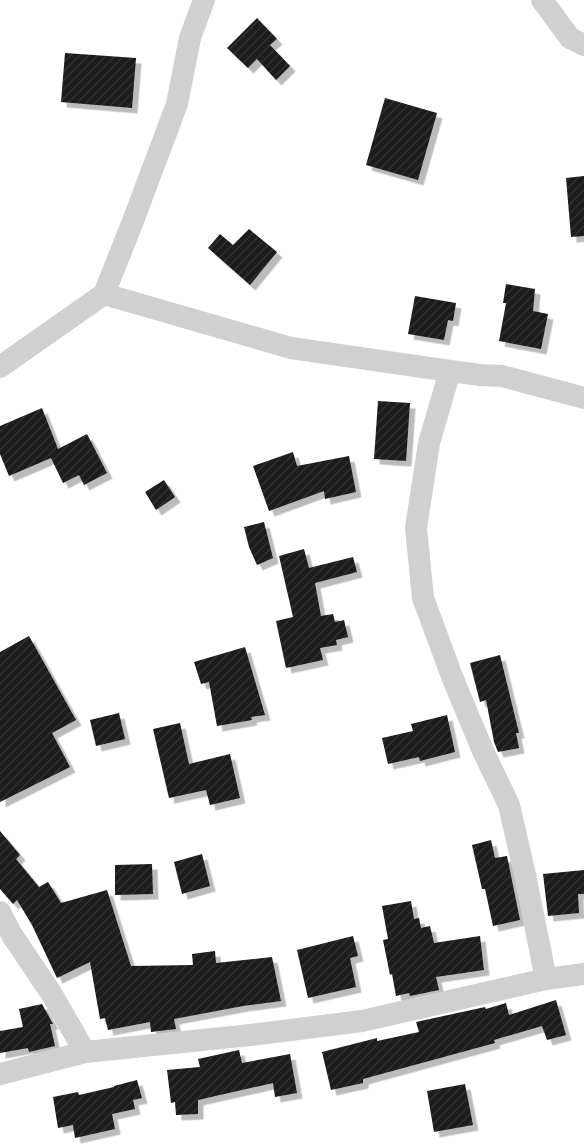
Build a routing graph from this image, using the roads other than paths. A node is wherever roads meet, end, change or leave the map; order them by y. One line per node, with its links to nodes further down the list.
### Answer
1 (204, 0): 4 (street)
2 (542, 0): 3 (street)
3 (584, 45)
4 (104, 294): 5 (street); 6 (street)
5 (0, 367)
6 (450, 371): 7 (street); 10 (street)
7 (584, 398)
8 (0, 912): 11 (street)
9 (584, 974): 10 (street)
10 (546, 979): 11 (street)
11 (85, 1052): 12 (street)
12 (0, 1074)

